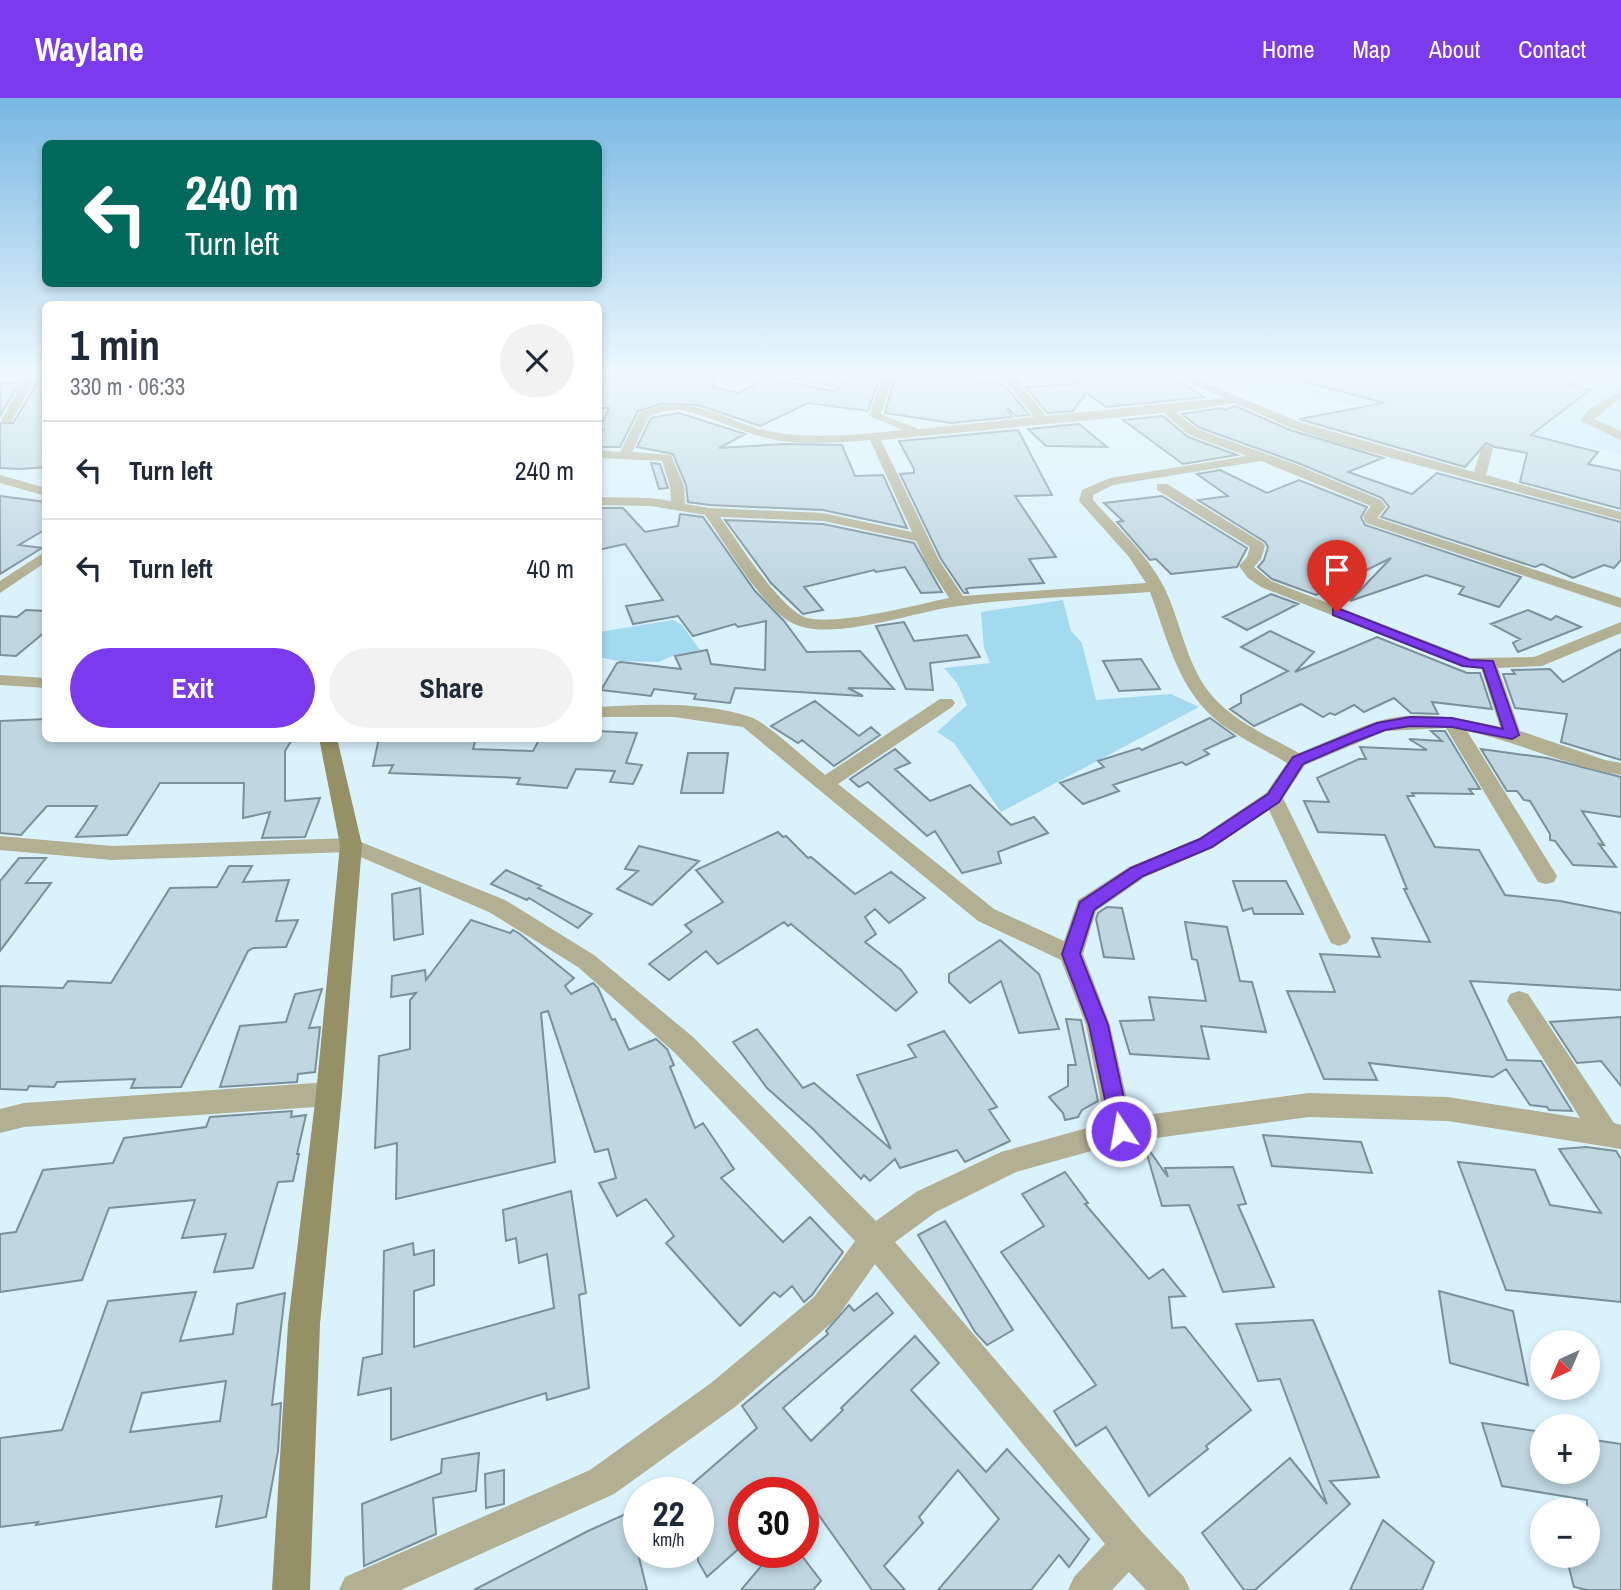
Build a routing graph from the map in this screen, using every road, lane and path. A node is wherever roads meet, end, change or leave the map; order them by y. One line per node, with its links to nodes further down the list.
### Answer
1 (631, 443): 7 (street)
2 (877, 443): 17 (street)
3 (1223, 443): 8 (street)
4 (1350, 443): 9 (street)
5 (1488, 449): 9 (street)
6 (602, 454): 7 (street)
7 (625, 455): 14 (street)
8 (1263, 457): 19 (street); 22 (street)
9 (1479, 477): 16 (street)
10 (0, 479): 12 (street)
11 (1162, 487): 24 (street)
12 (42, 491)
13 (602, 501): 14 (street)
14 (678, 505): 15 (street)
15 (710, 512): 17 (street); 21 (street)
16 (1621, 516)
17 (922, 538): 21 (street)
18 (42, 558): 20 (street)
19 (1156, 586): 21 (street); 32 (street)
20 (0, 587)
21 (960, 601)
22 (1621, 603)
23 (1621, 627): 24 (street)
24 (1488, 664): 30 (street)
25 (0, 680): 26 (street)
26 (42, 683)
27 (946, 703): 34 (street)
28 (602, 712): 34 (street)
29 (1452, 722): 30 (street); 32 (street); 38 (street)
30 (1512, 735): 33 (street)
31 (329, 742): 37 (street)
32 (1298, 761): 35 (street)
33 (1621, 769)
34 (826, 783): 40 (street)
35 (1273, 798): 39 (street); 40 (street)
36 (0, 843): 37 (street)
37 (351, 845): 42 (street); 46 (street)
38 (1546, 876)
39 (1339, 937)
40 (1071, 954): 44 (street)
41 (1519, 1001): 45 (street)
42 (328, 1094): 43 (street); 48 (street)
43 (0, 1121)
44 (1121, 1131): 45 (street); 46 (street)
45 (1614, 1136)
46 (874, 1240): 47 (street); 49 (street)
47 (1129, 1545): 50 (street); 51 (street)
48 (291, 1590)
49 (358, 1590)
50 (1087, 1590)
51 (1171, 1590)

